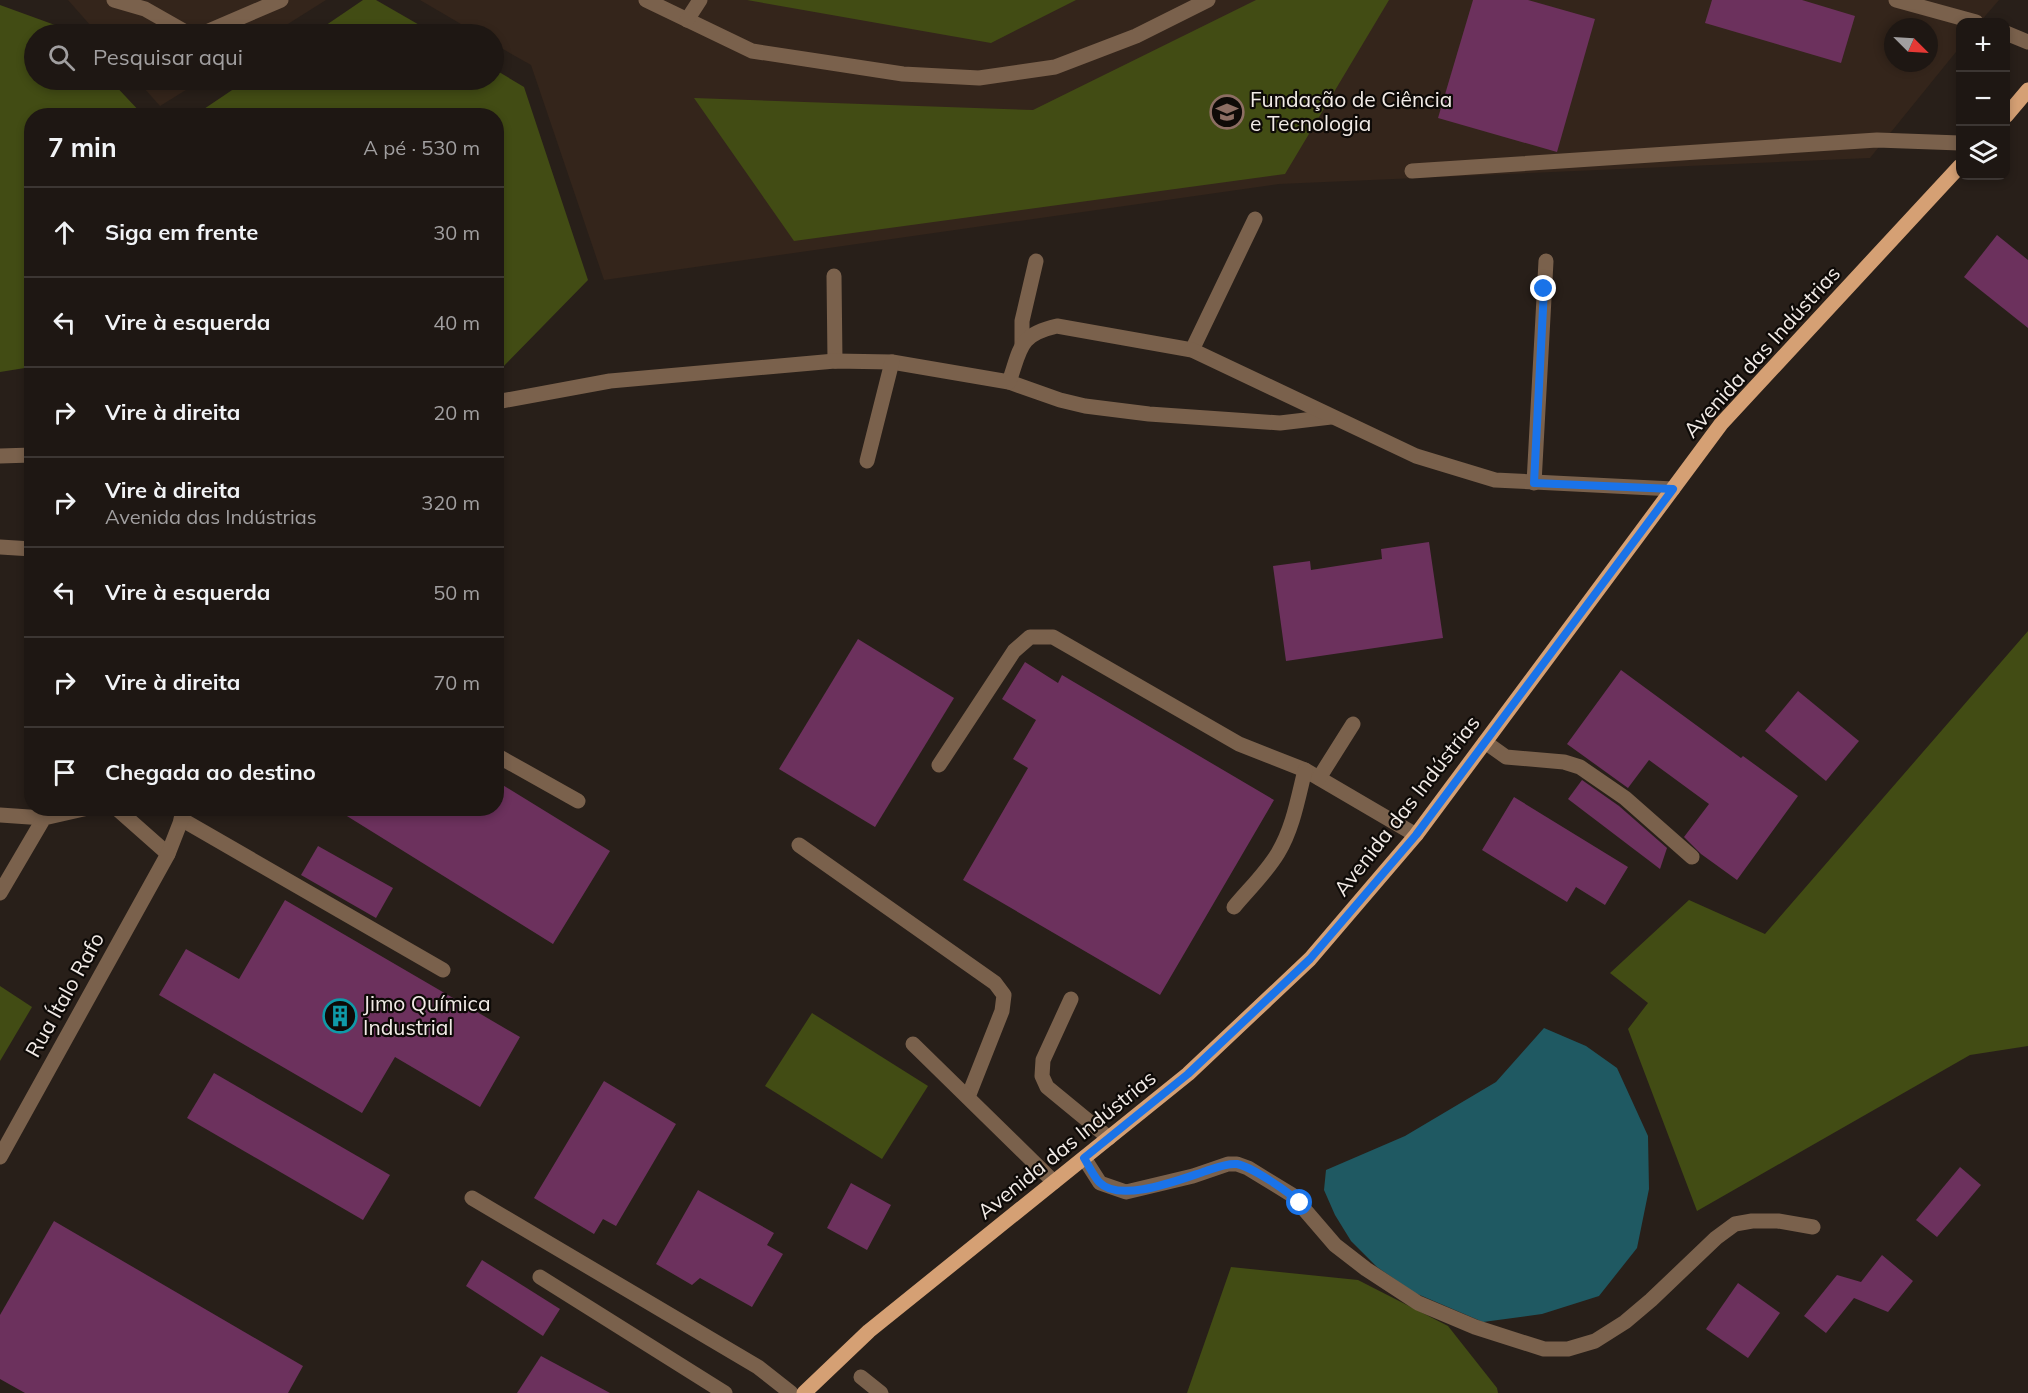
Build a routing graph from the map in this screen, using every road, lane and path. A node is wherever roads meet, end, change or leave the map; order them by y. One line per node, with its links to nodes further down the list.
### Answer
1 (114, 0): 9 (street)
2 (281, 0): 10 (street)
3 (646, 0): 8 (street)
4 (700, 0): 8 (street)
5 (1208, 0): 8 (street)
6 (1896, 0): 7 (street)
7 (1961, 18)
8 (687, 20)
9 (171, 24)
10 (225, 24)
11 (2010, 35): 12 (street)
12 (2028, 42)
13 (2028, 90): 14 (main road)
14 (2010, 111)
15 (1956, 143): 17 (street)
16 (1956, 170): 33 (main road, Avenida das Indústrias)
17 (1412, 171)
18 (1255, 219): 23 (street)
19 (1036, 261): 22 (street)
20 (1546, 261): 32 (street)
21 (834, 276): 24 (street)
22 (1022, 344): 23 (street); 26 (street)
23 (1192, 350): 28 (street)
24 (835, 361): 25 (street); 27 (street)
25 (892, 362): 26 (street); 31 (street)
26 (1009, 382): 28 (street)
27 (504, 401)
28 (1331, 417): 32 (street)
29 (24, 455): 30 (street)
30 (0, 456)
31 (867, 461)
32 (1534, 483): 33 (street)
33 (1673, 489): 37 (main road, Avenida das Indústrias)
34 (0, 547): 35 (street)
35 (24, 548)
36 (1353, 724): 41 (street)
37 (1485, 742): 49 (main road, Avenida das Indústrias); 52 (street)
38 (504, 759): 42 (street)
39 (939, 765): 40 (street)
40 (1305, 770): 41 (street); 54 (street)
41 (1319, 778): 49 (street)
42 (578, 801)
43 (0, 815): 48 (street)
44 (53, 816): 48 (street)
45 (125, 816): 51 (street)
46 (183, 816): 51 (street, Rua Ítalo Rafo)
47 (187, 816): 55 (street)
48 (44, 818): 53 (street)
49 (1416, 835): 59 (main road, Avenida das Indústrias)
50 (799, 845): 58 (street)
51 (168, 854): 60 (street, Rua Ítalo Rafo)
52 (1692, 857)
53 (0, 893)
54 (1234, 907)
55 (443, 970)
56 (1071, 999): 59 (street)
57 (913, 1044): 58 (street)
58 (968, 1097): 62 (street)
59 (1109, 1138): 61 (main road, Avenida das Indústrias)
60 (0, 1157)
61 (1084, 1158): 62 (main road, Avenida das Indústrias); 64 (street)
62 (1054, 1182): 69 (main road, Avenida das Indústrias)
63 (472, 1198): 68 (street)
64 (1813, 1227)
65 (540, 1277): 67 (street)
66 (861, 1377): 70 (street)
67 (724, 1393)
68 (791, 1393)
69 (804, 1393)
70 (881, 1393)

